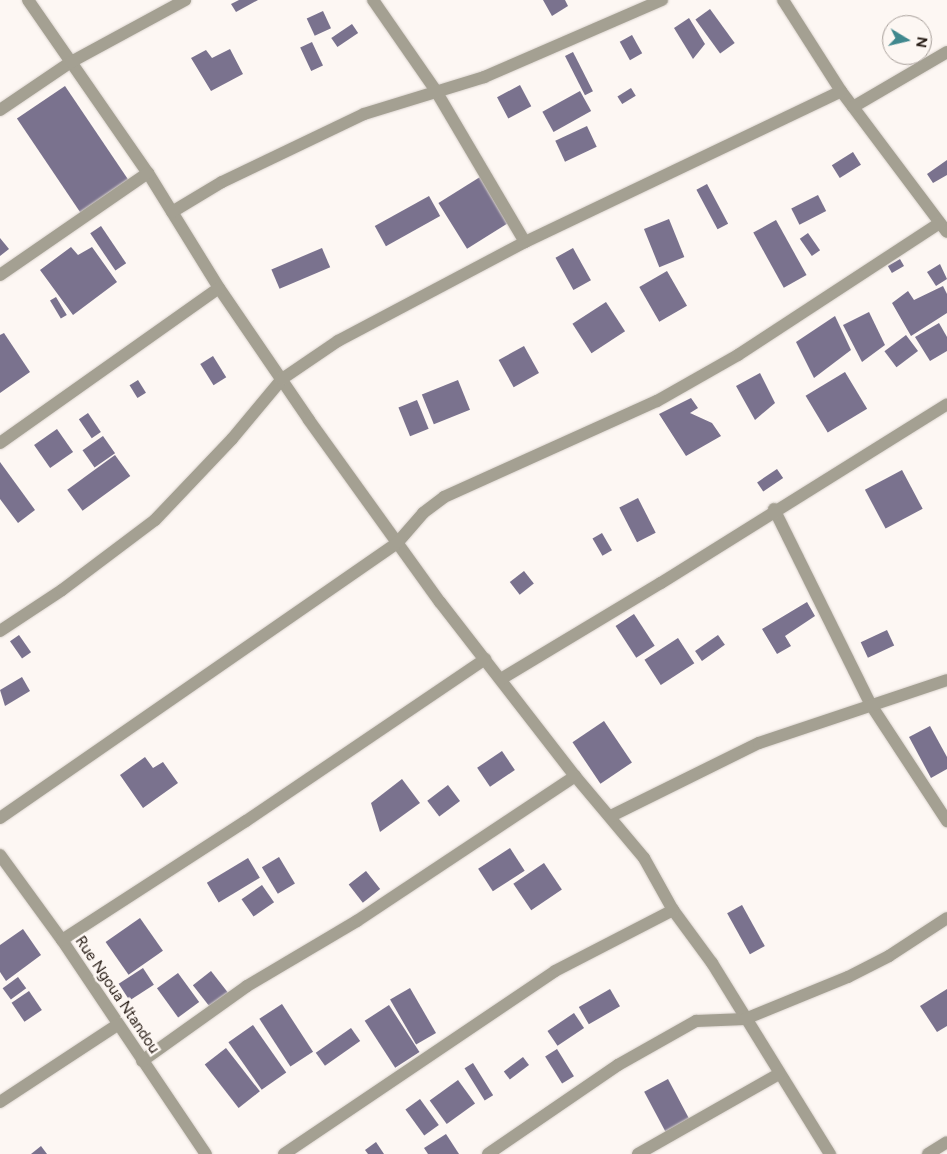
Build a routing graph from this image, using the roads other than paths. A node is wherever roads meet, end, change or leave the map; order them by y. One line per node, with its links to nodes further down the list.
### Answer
1 (28, 0): 7 (street)
2 (185, 0): 7 (street)
3 (374, 0): 8 (street)
4 (662, 0): 8 (street)
5 (782, 0): 9 (street)
6 (947, 52): 10 (street)
7 (71, 62): 11 (street); 12 (street)
8 (436, 91): 13 (street); 15 (street)
9 (841, 91): 10 (street); 15 (street)
10 (853, 107): 14 (street)
11 (0, 110)
12 (148, 173): 13 (street); 16 (street)
13 (172, 212): 17 (street)
14 (944, 228): 22 (street)
15 (525, 242): 18 (street)
16 (0, 275)
17 (219, 288): 18 (street); 20 (street)
18 (282, 379): 22 (street); 23 (street)
19 (947, 404): 21 (street)
20 (0, 443)
21 (774, 509): 25 (street); 27 (street)
22 (398, 542): 24 (street); 30 (street)
23 (0, 631)
24 (485, 659): 25 (street); 36 (street)
25 (501, 679): 28 (street)
26 (947, 680): 27 (street)
27 (871, 705): 29 (street); 31 (street)
28 (575, 776): 29 (street); 39 (street)
29 (611, 816): 34 (street)
30 (0, 818)
31 (947, 821)
32 (0, 855): 33 (street, Rue Ngoua Ntandou)
33 (4, 873): 36 (street, Rue Ngoua Ntandou)
34 (673, 910): 37 (street); 44 (street)
35 (947, 918): 37 (street)
36 (62, 940): 38 (street, Rue Ngoua Ntandou)
37 (745, 1019): 40 (street); 45 (street)
38 (116, 1025): 39 (street, Rue Ngoua Ntandou); 41 (street)
39 (142, 1061): 43 (street, Rue Ngoua Ntandou)
40 (779, 1074): 46 (street); 47 (street)
41 (0, 1102)
42 (947, 1142): 48 (street)
43 (206, 1154)
44 (284, 1154)
45 (488, 1154)
46 (638, 1154)
47 (830, 1154)
48 (928, 1154)

